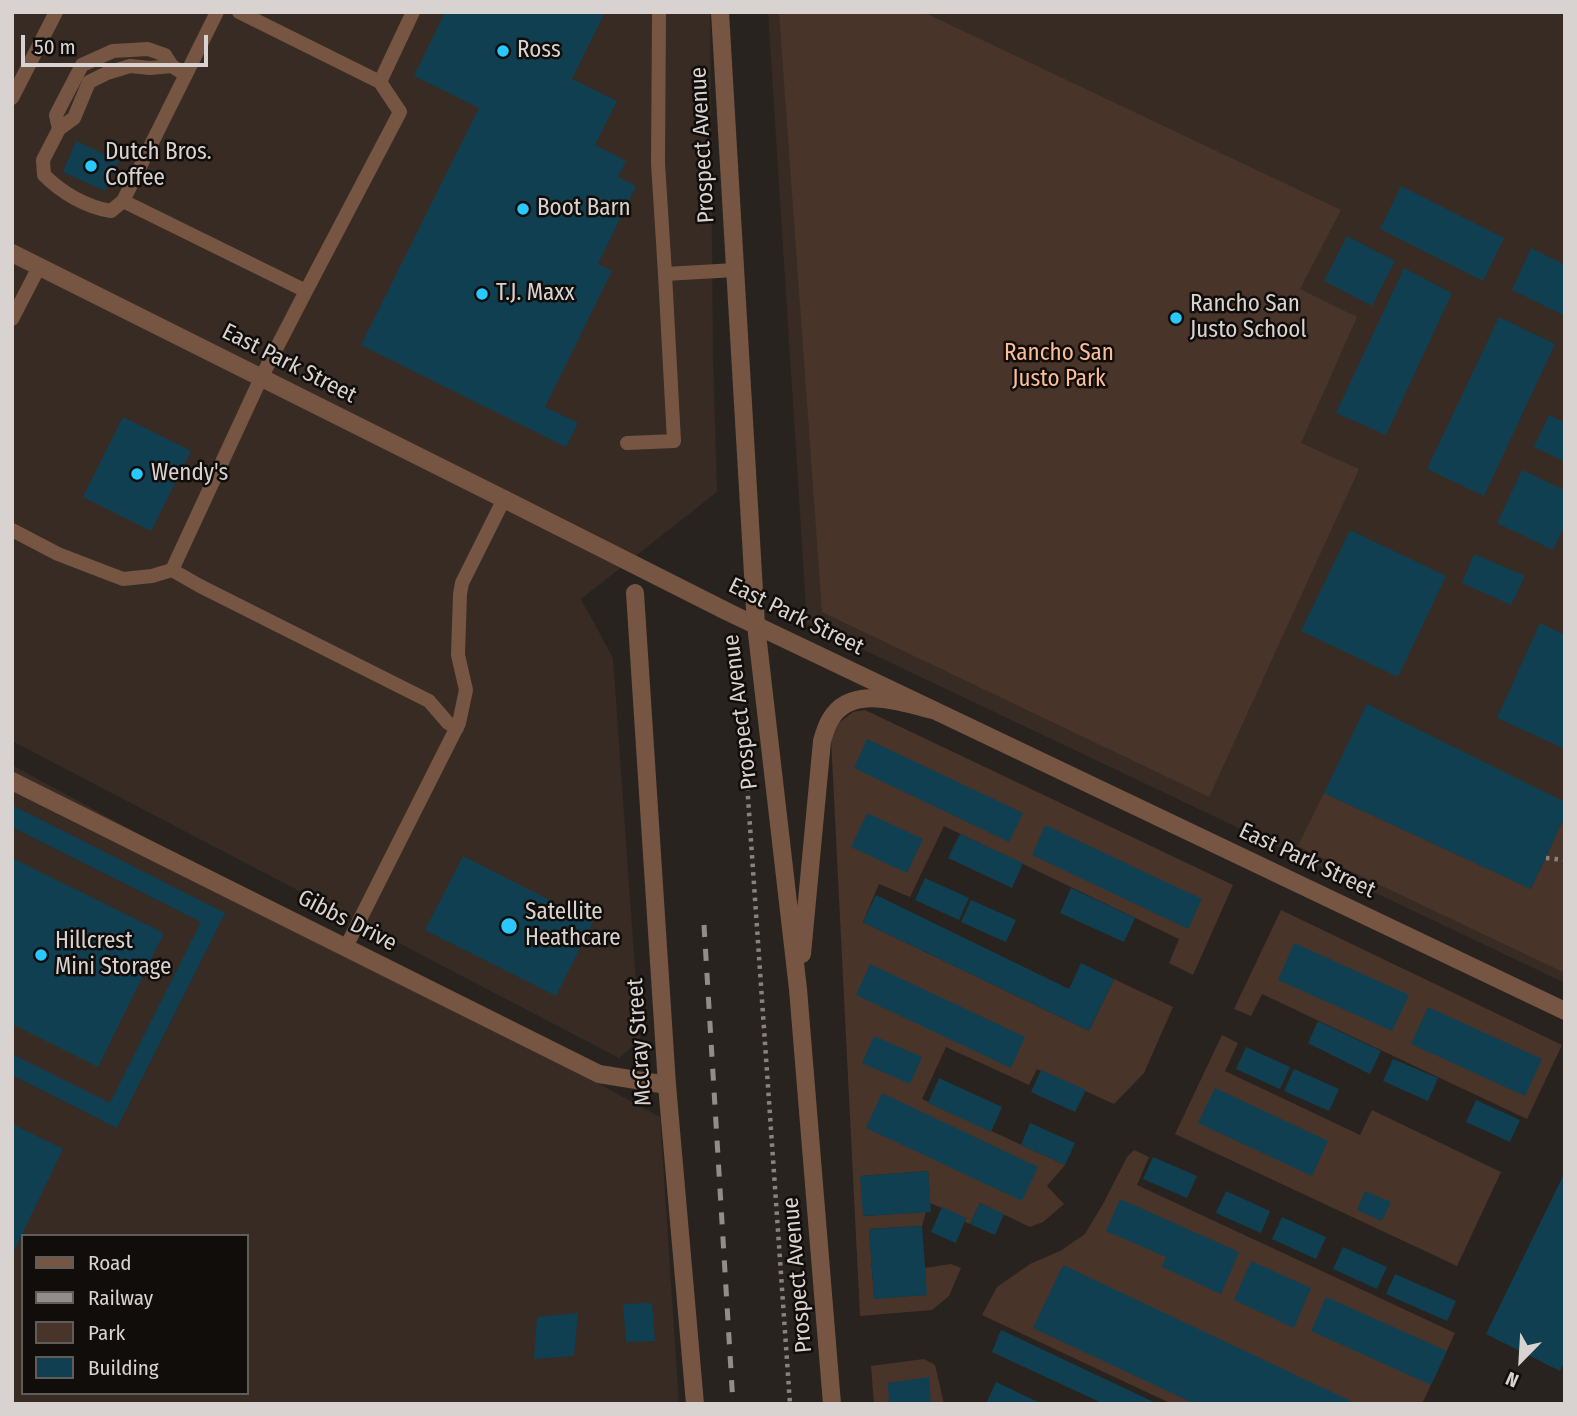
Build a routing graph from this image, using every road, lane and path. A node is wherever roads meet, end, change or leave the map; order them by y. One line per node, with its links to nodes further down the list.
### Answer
1 (56, 12): 9 (lane)
2 (217, 12): 7 (lane)
3 (239, 12): 8 (lane)
4 (413, 12): 8 (lane)
5 (659, 12): 14 (lane)
6 (720, 12): 13 (street, Prospect Avenue)
7 (186, 75): 10 (lane); 10 (lane)
8 (380, 82): 15 (lane)
9 (12, 98)
10 (123, 201): 15 (lane)
11 (12, 253): 12 (street, East Park Street)
12 (39, 267): 16 (lane); 17 (street, East Park Street)
13 (735, 270): 14 (lane); 23 (street, Prospect Avenue)
14 (665, 274): 18 (lane)
15 (306, 291): 17 (lane)
16 (12, 319)
17 (261, 378): 19 (street, East Park Street); 21 (lane)
18 (627, 443)
19 (504, 499): 23 (street, East Park Street); 26 (lane)
20 (12, 530): 21 (lane)
21 (172, 570): 26 (lane)
22 (635, 593): 33 (street, McCray Street)
23 (756, 625): 25 (street, East Park Street); 31 (street, Prospect Avenue)
24 (742, 703): 35 (path)
25 (933, 710): 31 (street); 32 (street, East Park Street)
26 (457, 728): 30 (lane)
27 (12, 781): 30 (street, Gibbs Drive)
28 (1546, 858): 29 (path)
29 (1565, 860)
30 (346, 947): 33 (street, Gibbs Drive)
31 (798, 989): 36 (street, Prospect Avenue)
32 (1565, 1010)
33 (667, 1086): 34 (street, McCray Street)
34 (695, 1404)
35 (790, 1404)
36 (832, 1404)

